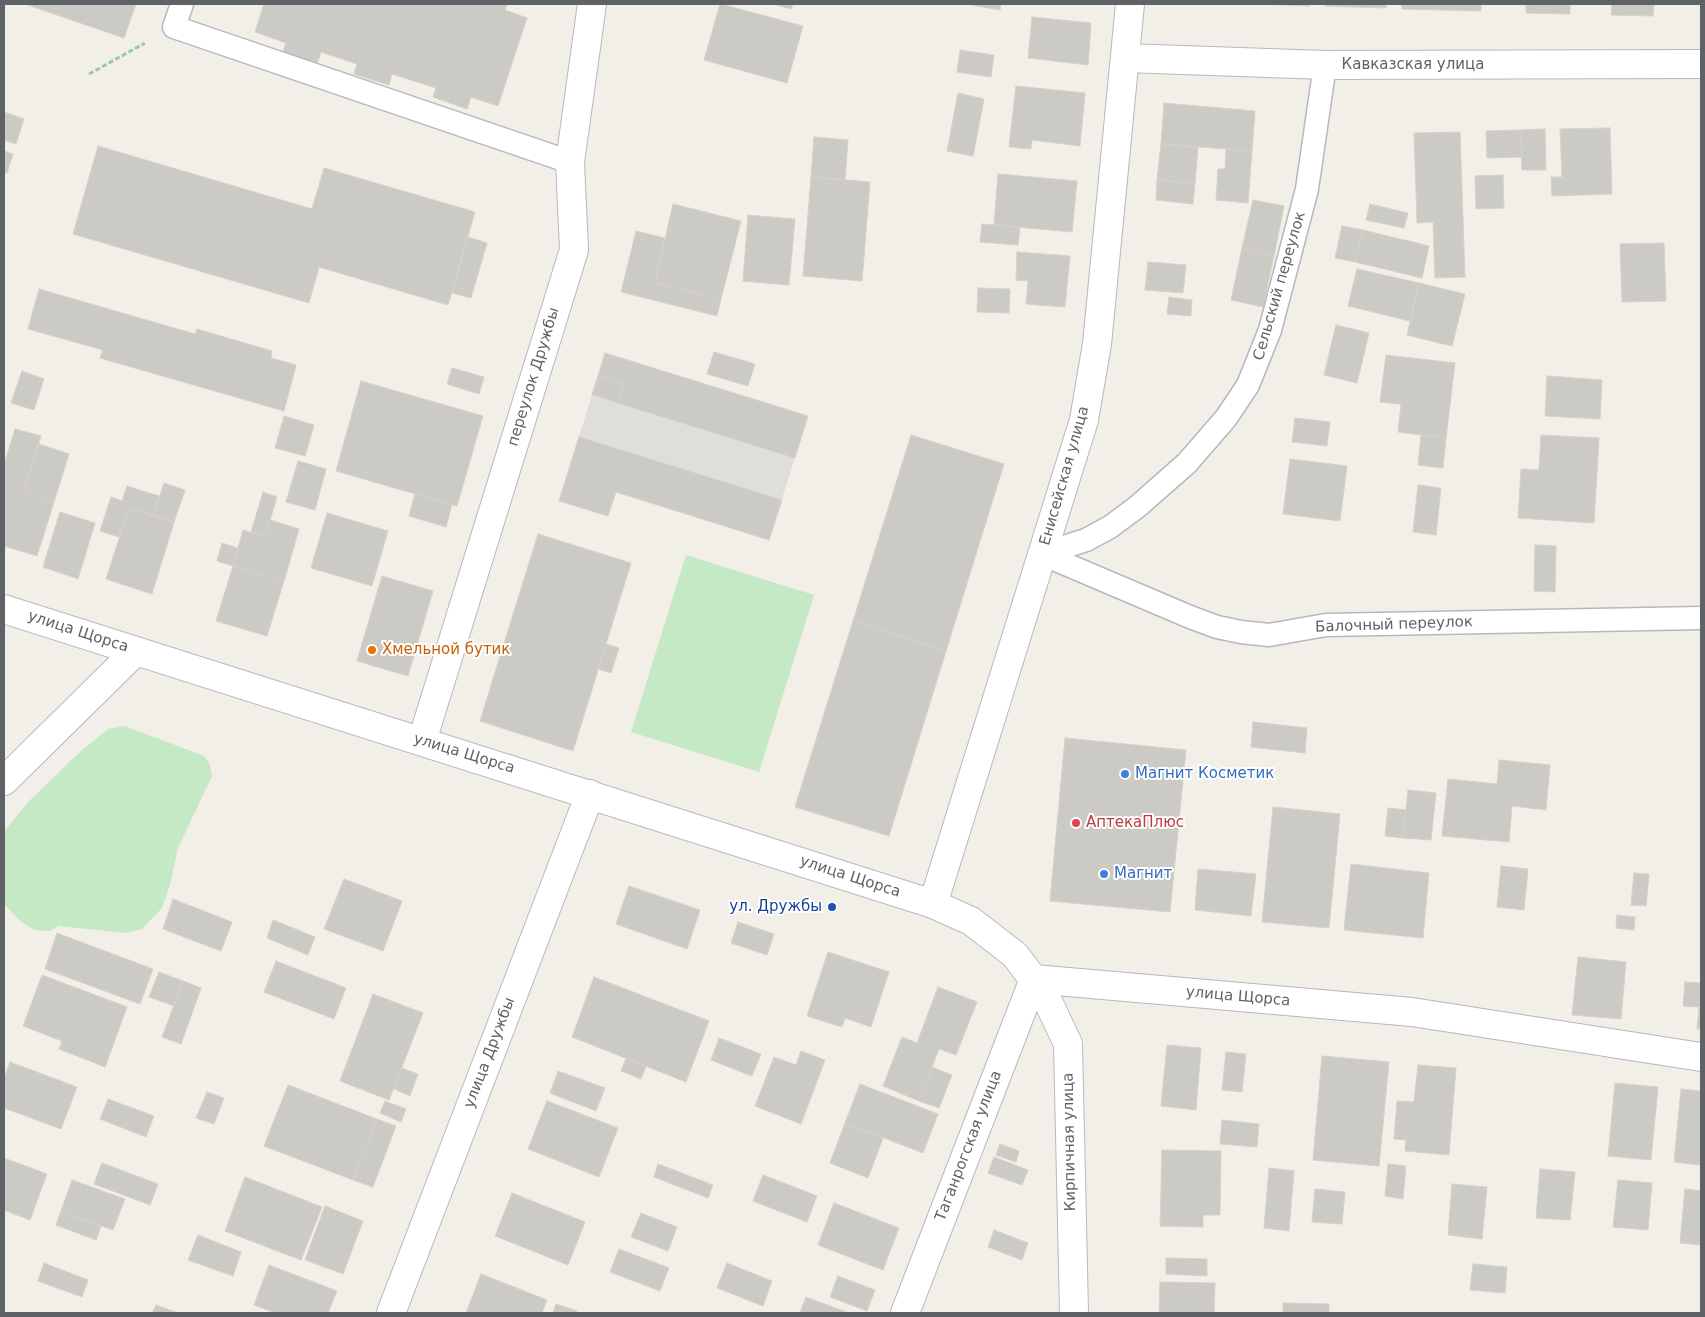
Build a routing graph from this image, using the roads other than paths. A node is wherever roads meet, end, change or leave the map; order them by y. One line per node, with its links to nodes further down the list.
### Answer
1 (182, 4): 7 (lane)
2 (592, 4): 7 (street, переулок Дружбы)
3 (1130, 4): 4 (street, Енисейская улица)
4 (1125, 58): 6 (street, Кавказская улица); 8 (street, Енисейская улица)
5 (1701, 64): 6 (street, Кавказская улица)
6 (1325, 65): 8 (lane, Сельский переулок)
7 (570, 162): 12 (street, переулок Дружбы)
8 (1042, 554): 10 (lane, Балочный переулок); 15 (street, Енисейская улица)
9 (4, 609): 11 (street, улица Щорса)
10 (1701, 618)
11 (136, 651): 12 (street, улица Щорса); 13 (street)
12 (422, 741): 14 (street, улица Щорса)
13 (4, 781)
14 (590, 794): 15 (street, улица Щорса); 18 (street, улица Дружбы)
15 (933, 904): 16 (street, улица Щорса)
16 (1034, 979): 17 (street, улица Щорса); 19 (street, Таганрогская улица); 20 (street, Кирпичная улица)
17 (1701, 1057)
18 (391, 1313)
19 (905, 1313)
20 (1074, 1313)

